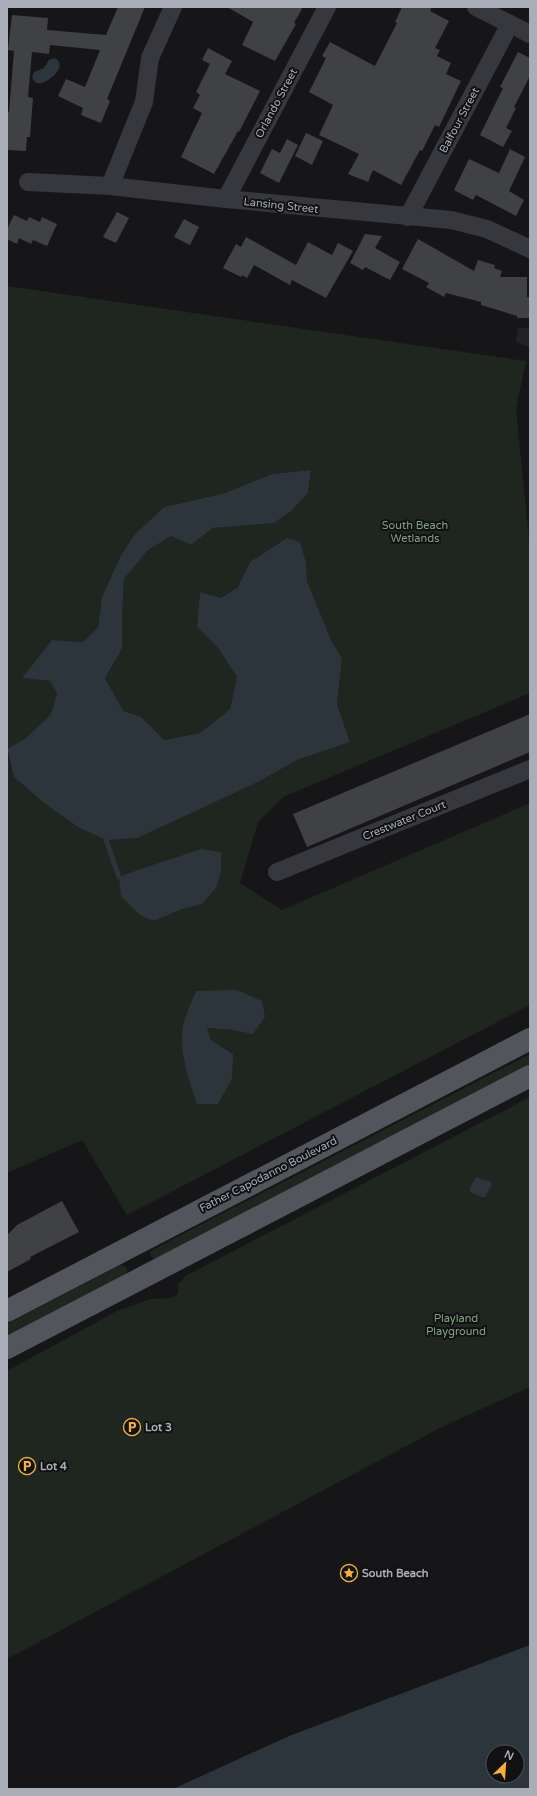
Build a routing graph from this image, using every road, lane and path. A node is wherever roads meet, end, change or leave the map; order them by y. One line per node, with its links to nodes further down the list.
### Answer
1 (173, 7): 7 (street)
2 (327, 7): 8 (street, Orlando Street)
3 (476, 7): 4 (street)
4 (510, 24): 5 (street); 9 (street, Balfour Street)
5 (530, 34)
6 (28, 182): 7 (street, Lansing Street)
7 (110, 186): 8 (street, Lansing Street)
8 (226, 200): 9 (street, Lansing Street)
9 (408, 217): 10 (street, Lansing Street)
10 (530, 249)
11 (530, 769): 12 (street, Crestwater Court)
12 (277, 872)
13 (530, 1039): 15 (main road, Father Capodanno Boulevard)
14 (530, 1076): 16 (main road)
15 (7, 1311)
16 (7, 1348)

